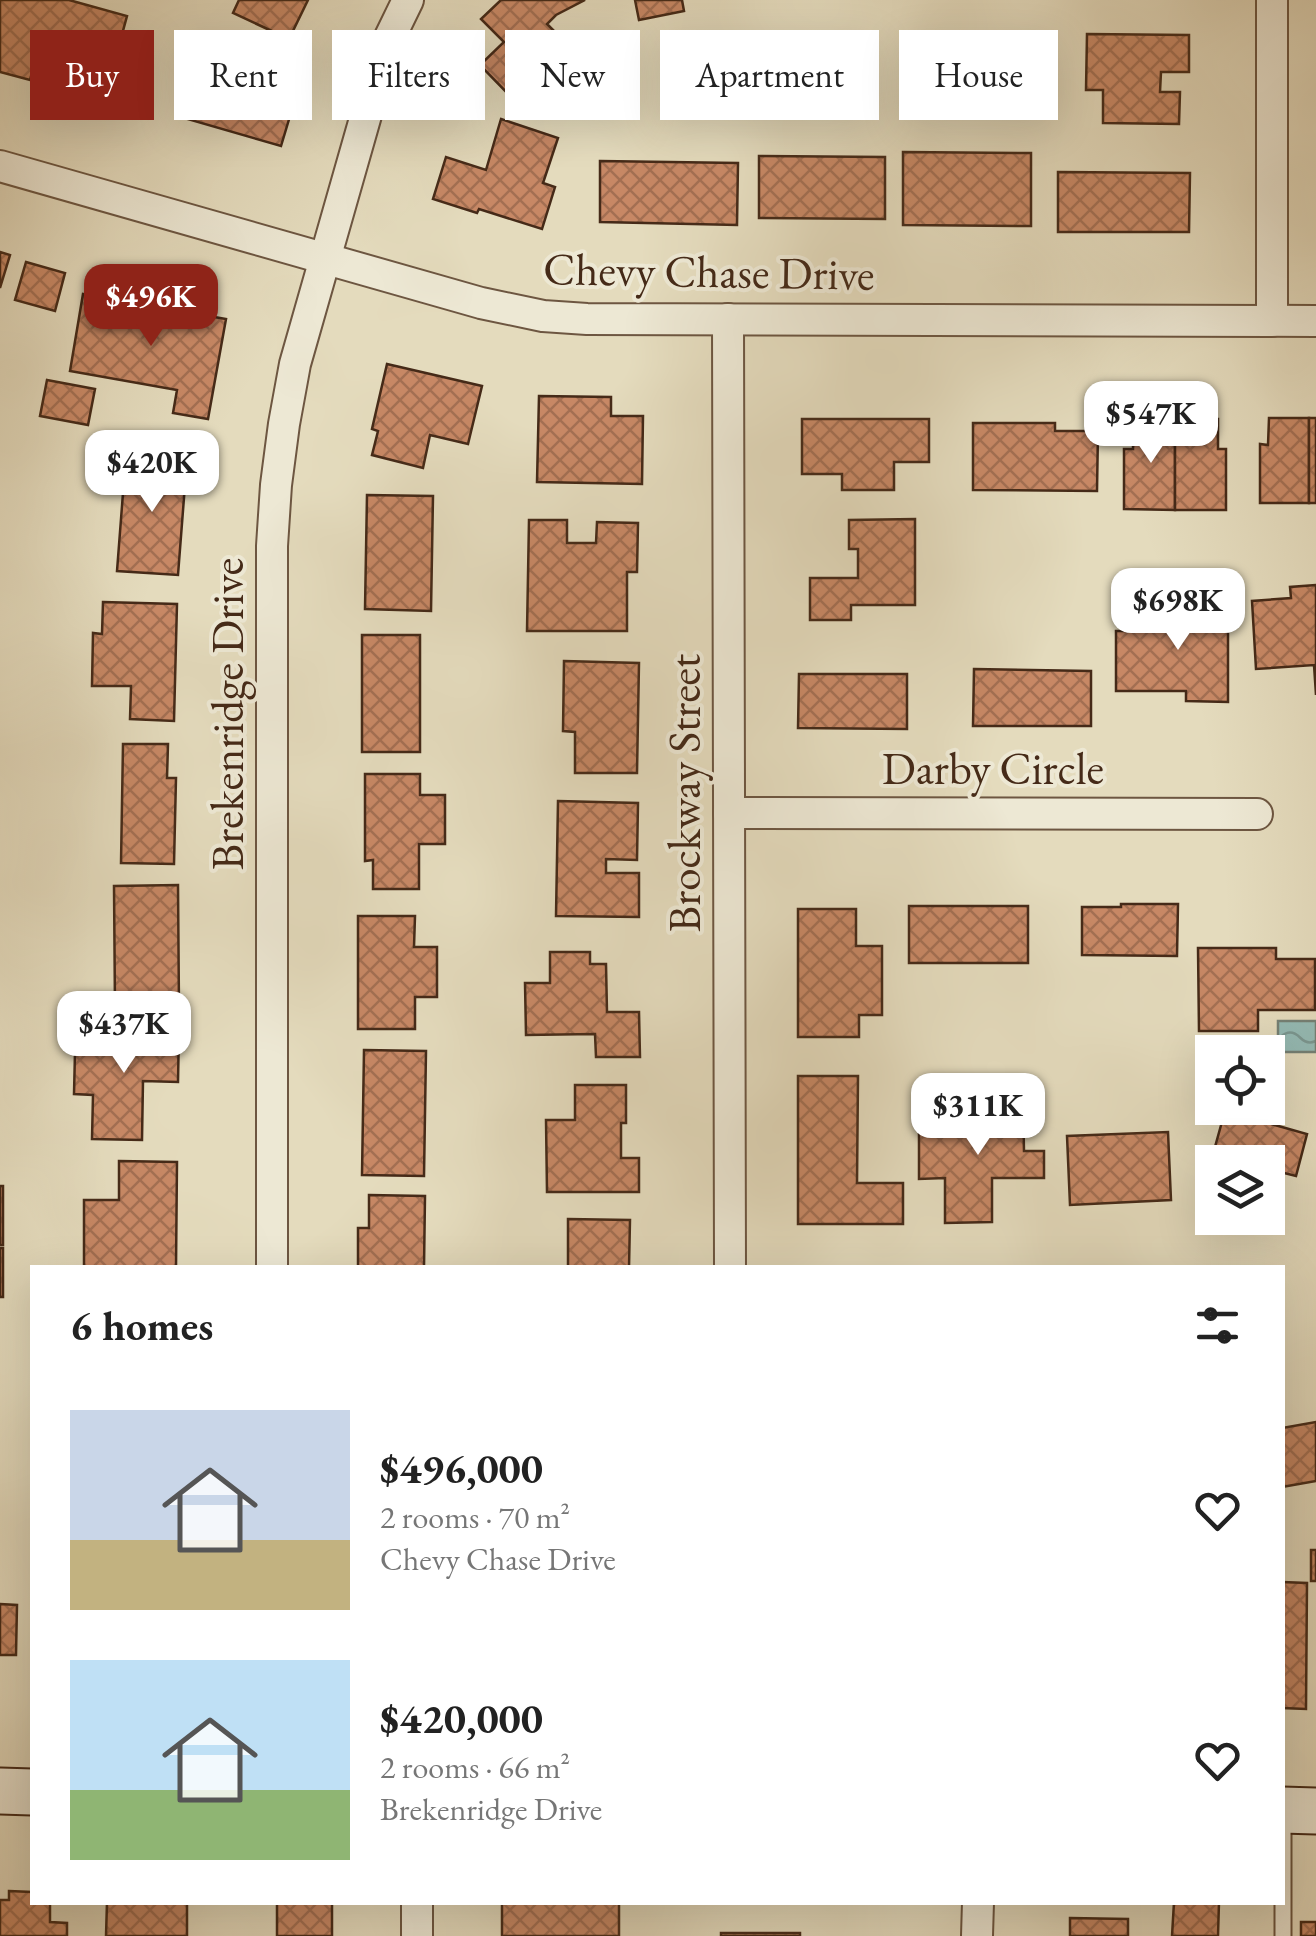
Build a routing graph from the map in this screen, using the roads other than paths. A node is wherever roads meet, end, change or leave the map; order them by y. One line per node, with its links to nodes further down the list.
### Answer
1 (408, 0): 4 (street, Brekenridge Drive)
2 (1272, 0): 6 (street)
3 (0, 166): 4 (street, Chevy Chase Drive)
4 (324, 258): 5 (street, Chevy Chase Drive); 10 (street, Brekenridge Drive)
5 (728, 319): 6 (street, Chevy Chase Drive); 8 (street, Brockway Street)
6 (1272, 321): 7 (street, Chevy Chase Drive)
7 (1316, 321)
8 (729, 813): 9 (street, Darby Circle); 11 (street, Brockway Street)
9 (1257, 814)
10 (272, 1265)
11 (730, 1265)
12 (0, 1792): 13 (main road)
13 (30, 1792)
14 (1285, 1810): 15 (main road)
15 (1316, 1810)
16 (417, 1905): 19 (street)
17 (978, 1905): 20 (street)
18 (1284, 1905): 21 (lane)
19 (417, 1936)
20 (977, 1936)
21 (1284, 1936)

